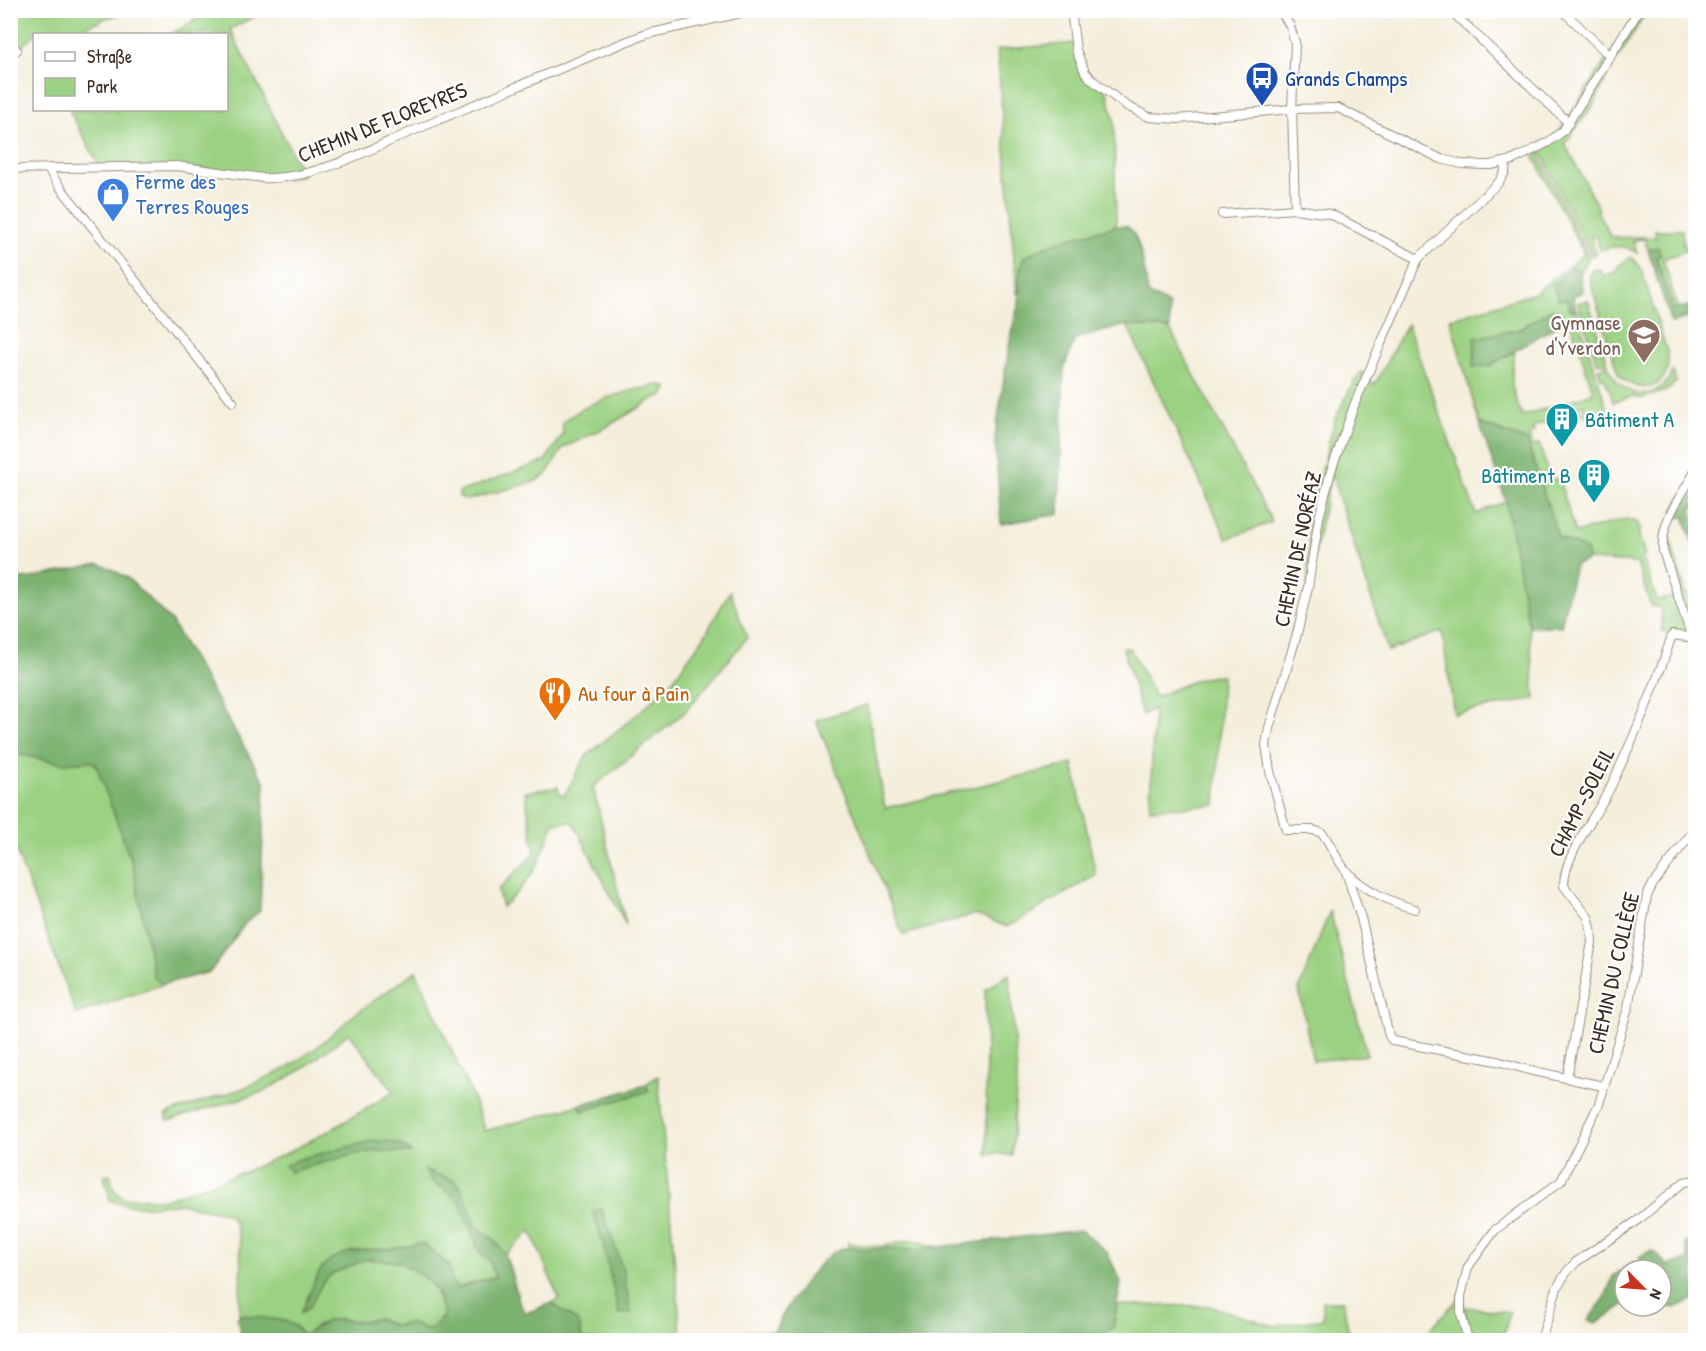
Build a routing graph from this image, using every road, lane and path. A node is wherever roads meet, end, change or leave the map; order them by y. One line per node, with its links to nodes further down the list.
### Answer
1 (754, 10): 14 (street, CHEMIN DE FLOREYRES)
2 (1071, 10): 10 (street)
3 (1280, 10): 10 (street)
4 (1450, 10): 11 (street)
5 (1562, 10): 9 (street)
6 (1639, 10): 9 (street)
7 (17, 50): 8 (street)
8 (10, 56)
9 (1610, 56): 11 (street)
10 (1292, 109): 12 (street); 15 (street)
11 (1569, 123): 12 (street)
12 (1506, 162): 17 (street, CHEMIN DE NORÉAZ)
13 (10, 169): 14 (street, CHEMIN DE FLOREYRES)
14 (48, 169): 18 (street)
15 (1295, 210): 16 (street); 17 (street)
16 (1222, 214)
17 (1418, 259): 22 (street, CHEMIN DE NORÉAZ)
18 (233, 402)
19 (1695, 470): 20 (street)
20 (1694, 638): 24 (street, CHAMP-SOLEIL)
21 (1695, 826): 25 (street, CHEMIN DU COLLÈGE)
22 (1346, 872): 23 (street, CHEMIN DE NORÉAZ); 24 (street)
23 (1414, 909)
24 (1567, 1078): 25 (street)
25 (1603, 1086): 27 (street, CHEMIN DU COLLÈGE)
26 (1695, 1179): 28 (street)
27 (1468, 1341)
28 (1541, 1341)

